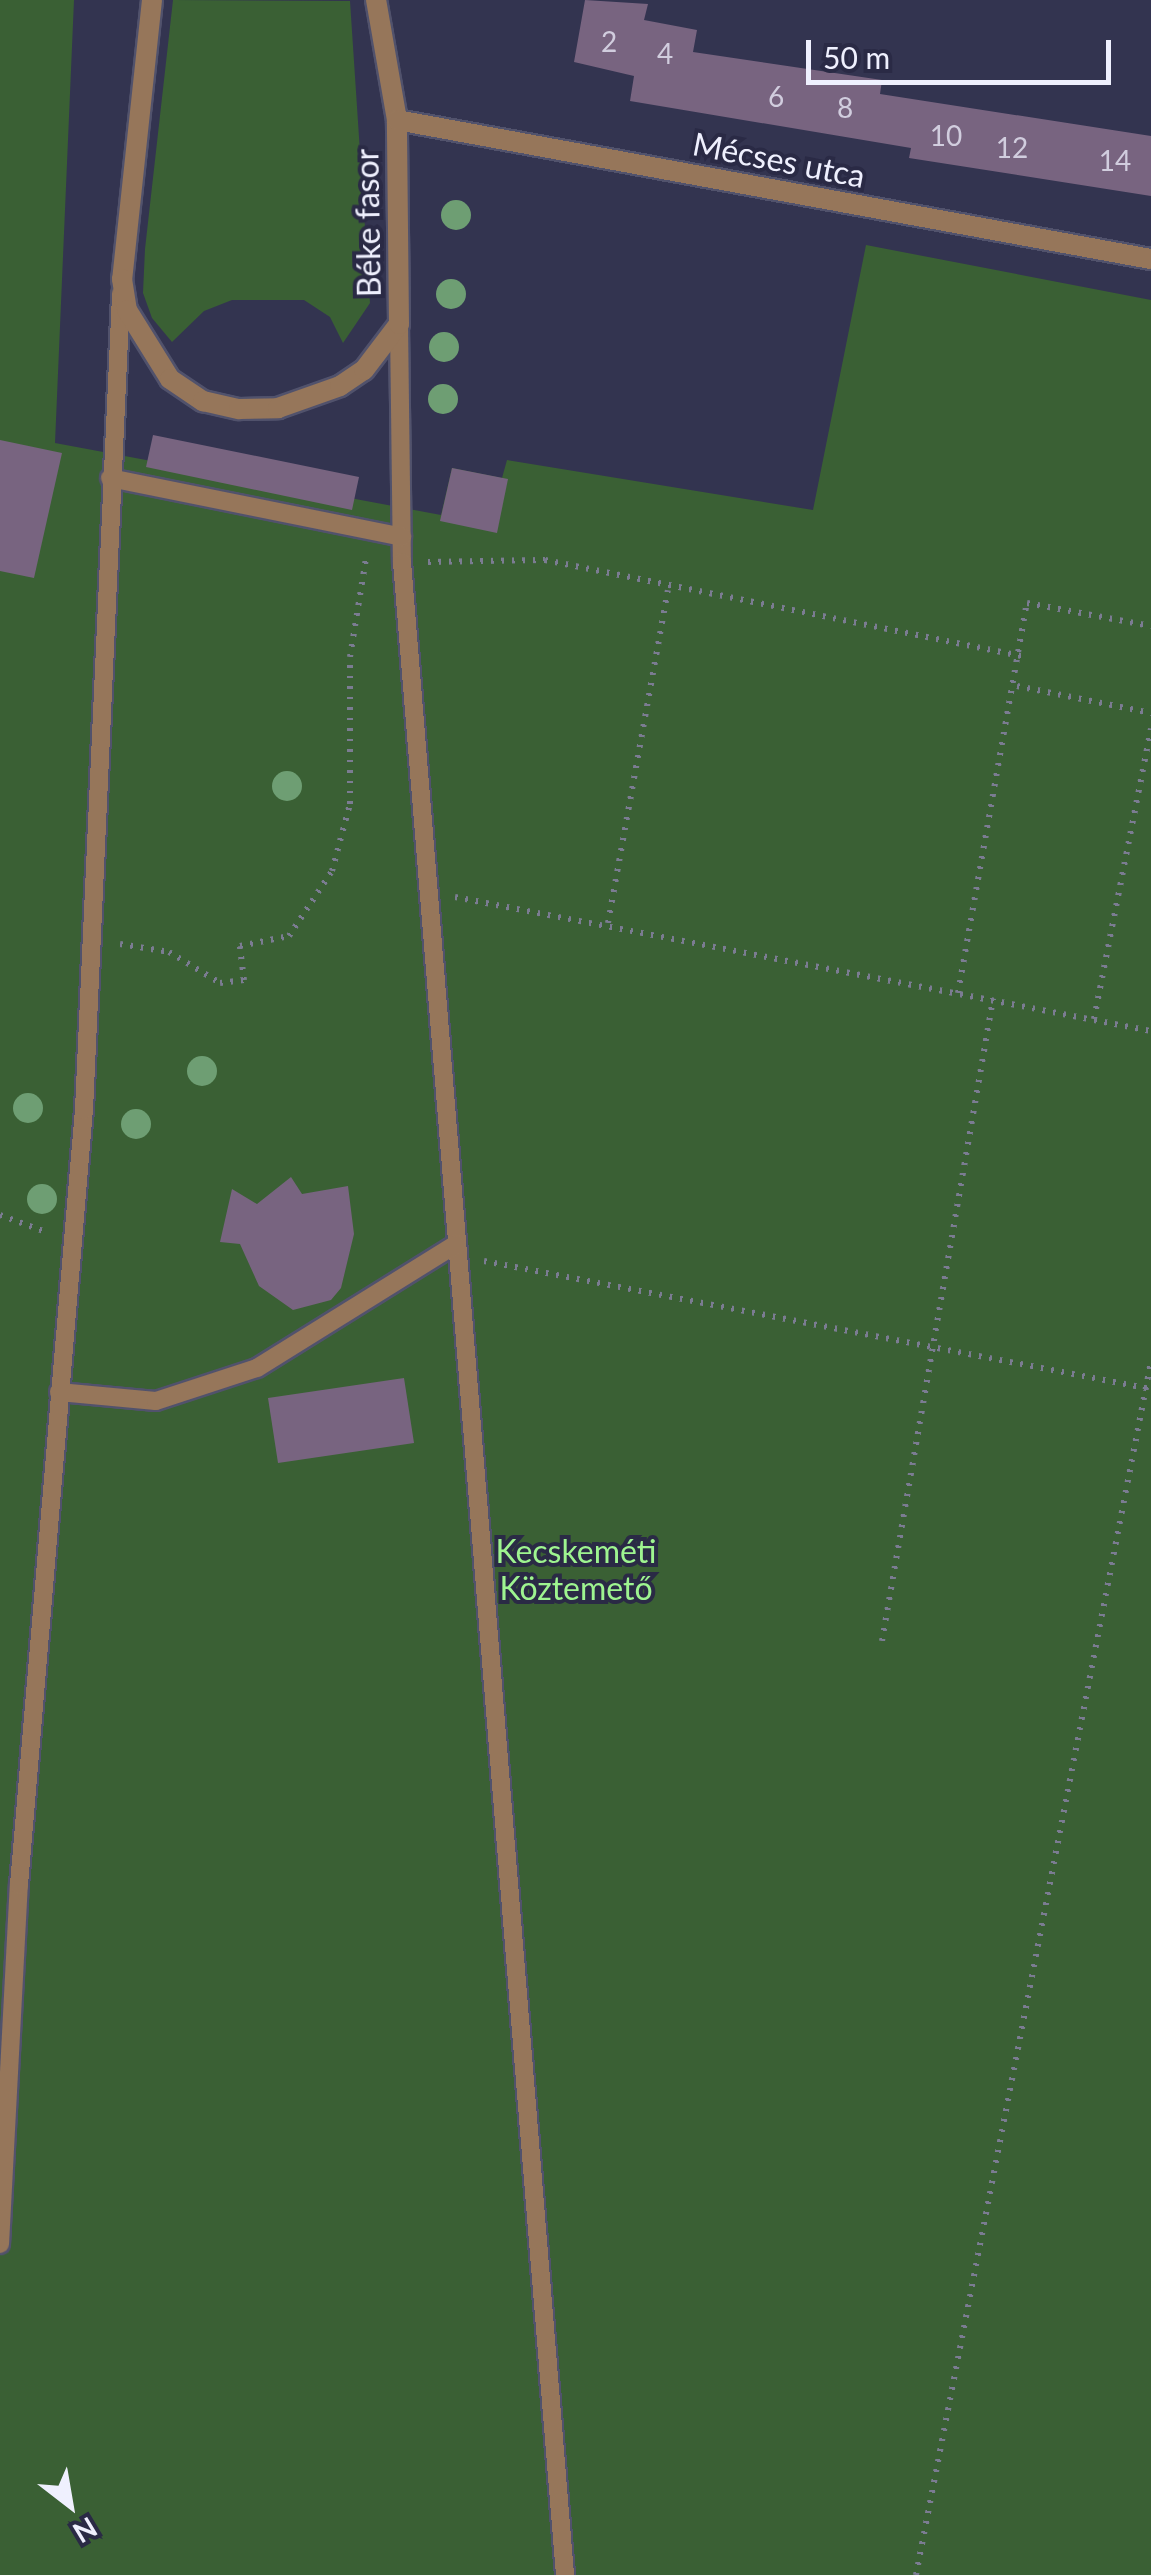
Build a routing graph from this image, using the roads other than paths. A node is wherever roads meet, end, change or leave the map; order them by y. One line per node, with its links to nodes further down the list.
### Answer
1 (152, 0): 5 (street, Béke fasor)
2 (376, 0): 3 (street, Béke fasor)
3 (397, 120): 4 (street, Mécses utca); 6 (street, Béke fasor)
4 (1151, 259)
5 (122, 279): 6 (street, Béke fasor); 7 (lane)
6 (400, 324): 8 (lane)
7 (110, 478): 8 (lane); 10 (lane)
8 (402, 550): 9 (lane)
9 (456, 1250): 10 (lane); 12 (lane)
10 (60, 1392): 11 (lane)
11 (0, 2244)
12 (565, 2575)

